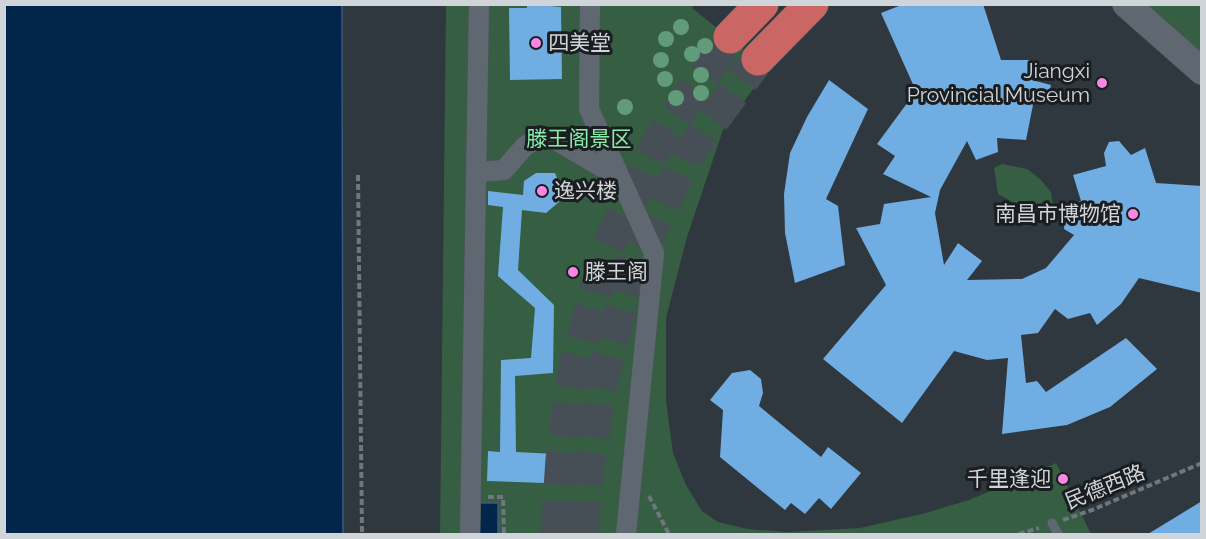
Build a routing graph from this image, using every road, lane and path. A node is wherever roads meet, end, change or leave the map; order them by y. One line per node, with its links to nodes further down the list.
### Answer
1 (479, 4): 9 (street)
2 (590, 4): 11 (street)
3 (762, 4): 6 (highway)
4 (812, 4): 7 (highway)
5 (1126, 4): 8 (main road)
6 (730, 37)
7 (758, 59)
8 (1202, 71)
9 (477, 172): 11 (street); 16 (street)
10 (358, 175): 15 (path)
11 (620, 178): 18 (street)
12 (1202, 464): 14 (path, 民德西路)
13 (503, 496): 17 (path)
14 (1052, 524): 19 (path, 民德西路); 20 (lane)
15 (362, 534)
16 (470, 534)
17 (504, 534)
18 (626, 534)
19 (1019, 534)
20 (1058, 534)

